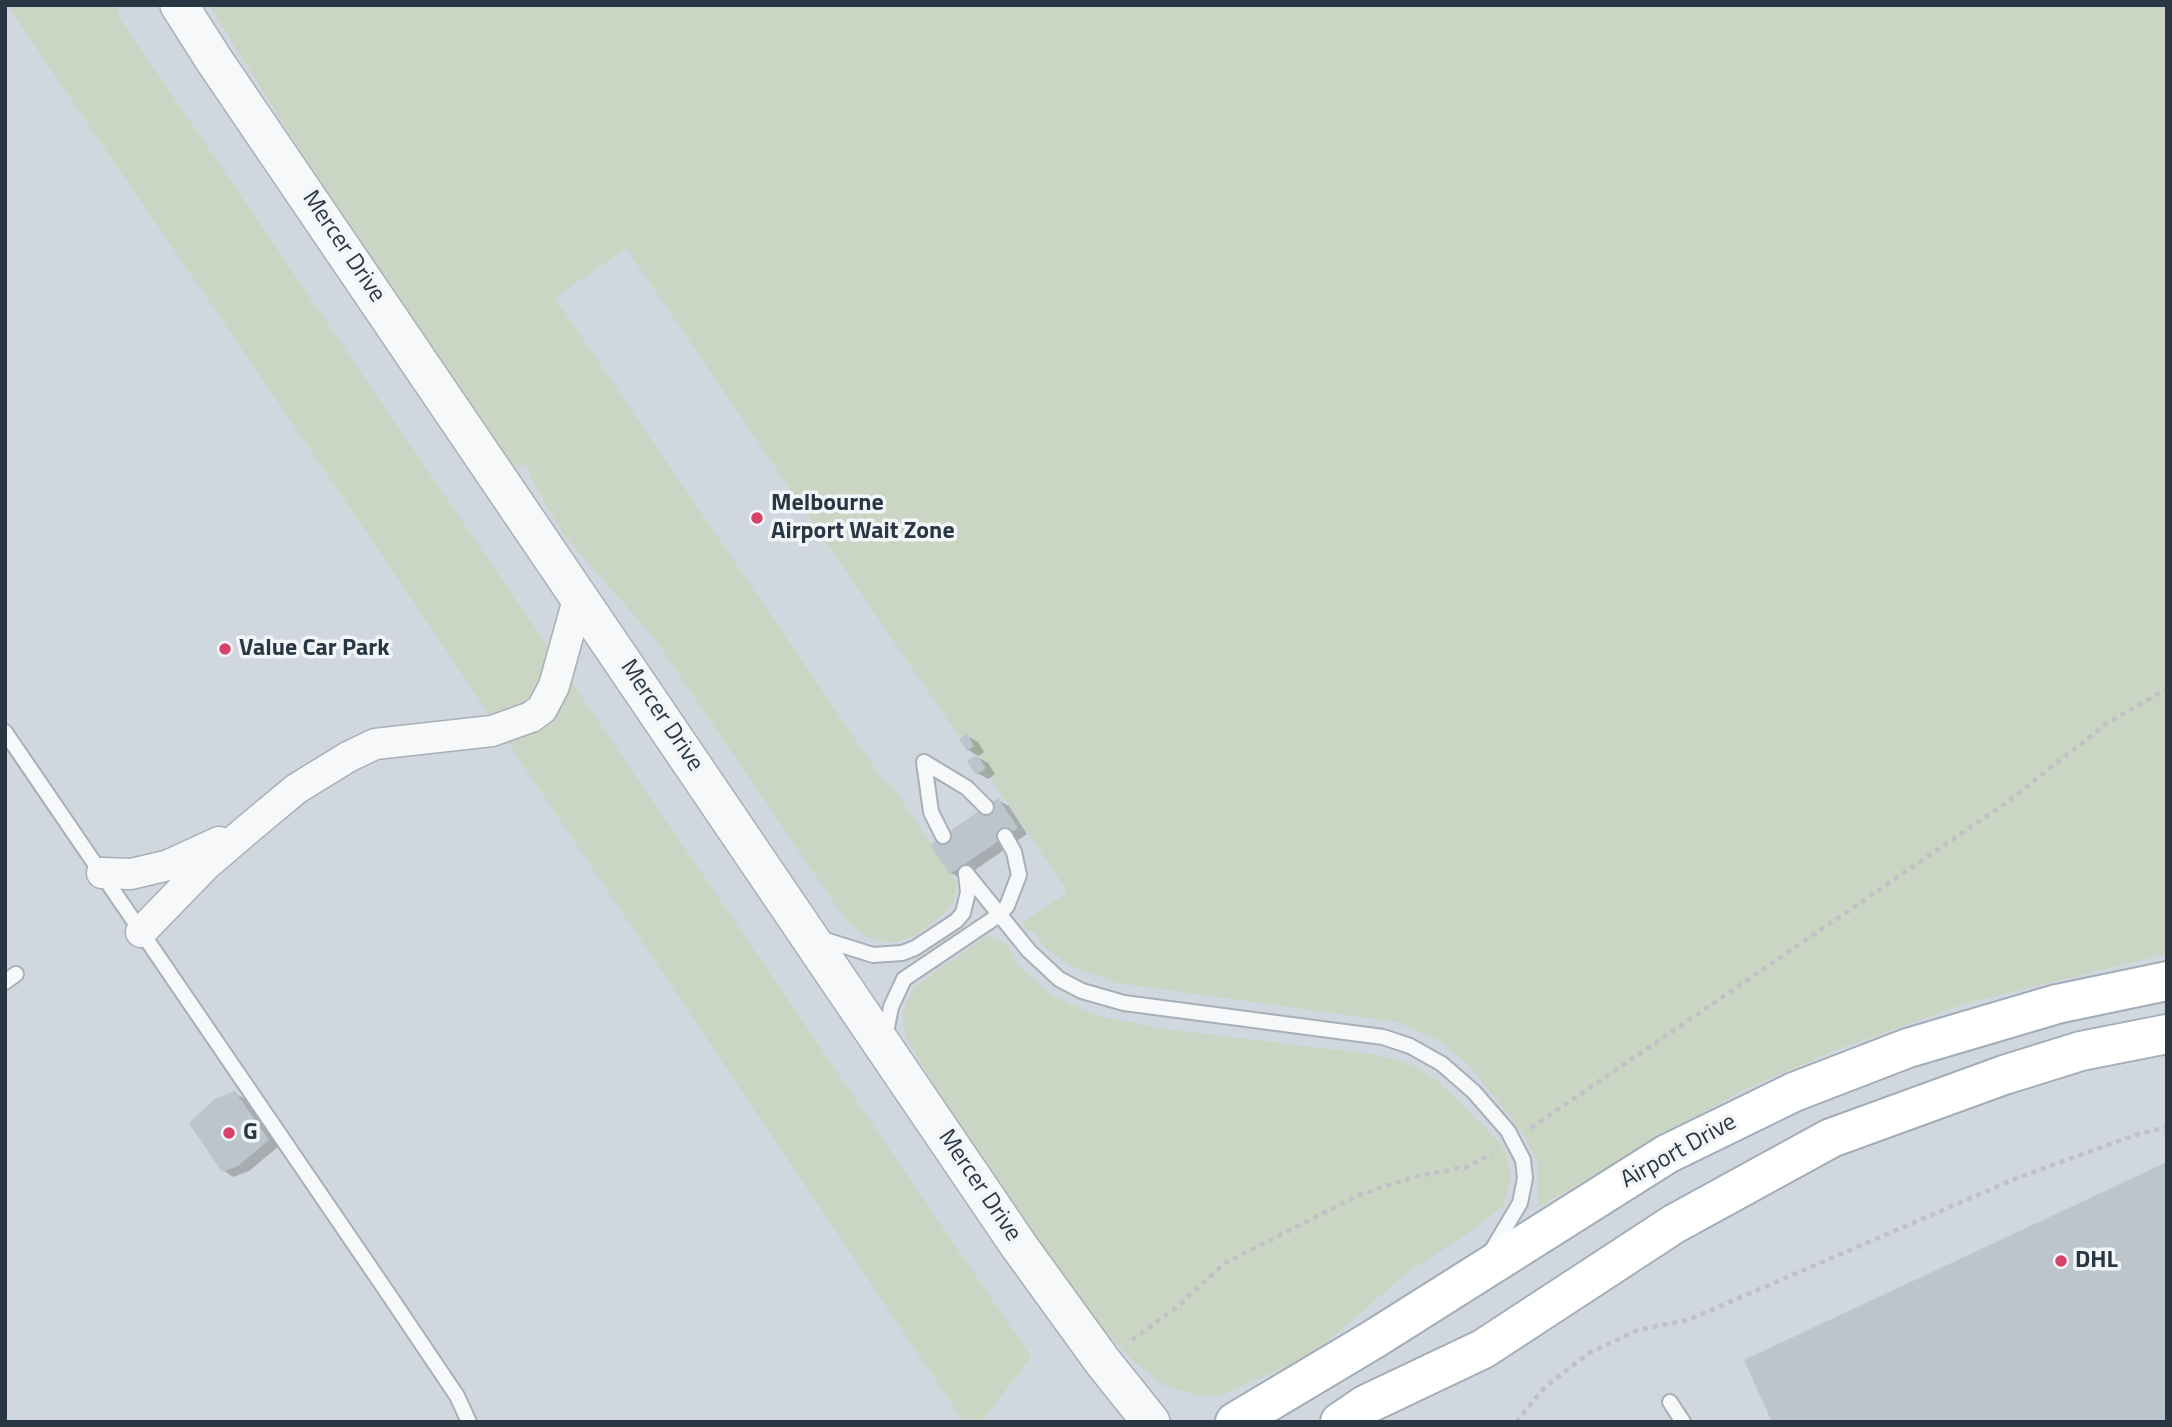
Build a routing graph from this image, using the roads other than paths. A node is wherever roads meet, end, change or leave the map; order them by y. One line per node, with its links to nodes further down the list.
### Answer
1 (179, 5): 2 (street, Mercer Drive)
2 (579, 596): 5 (street); 11 (street, Mercer Drive)
3 (5, 732): 8 (lane)
4 (986, 807): 6 (lane)
5 (248, 829): 8 (street); 10 (street)
6 (943, 836)
7 (1005, 836): 9 (lane)
8 (102, 873): 10 (lane)
9 (999, 915): 11 (lane); 14 (lane); 15 (lane)
10 (141, 932): 17 (lane)
11 (811, 935): 14 (street, Mercer Drive)
12 (2167, 981): 15 (main road, Airport Drive)
13 (2167, 1034): 20 (main road)
14 (885, 1043): 18 (street, Mercer Drive)
15 (1470, 1279): 19 (main road, Airport Drive)
16 (1670, 1402): 21 (lane)
17 (469, 1422)
18 (1151, 1422)
19 (1235, 1422)
20 (1340, 1422)
21 (1683, 1422)

